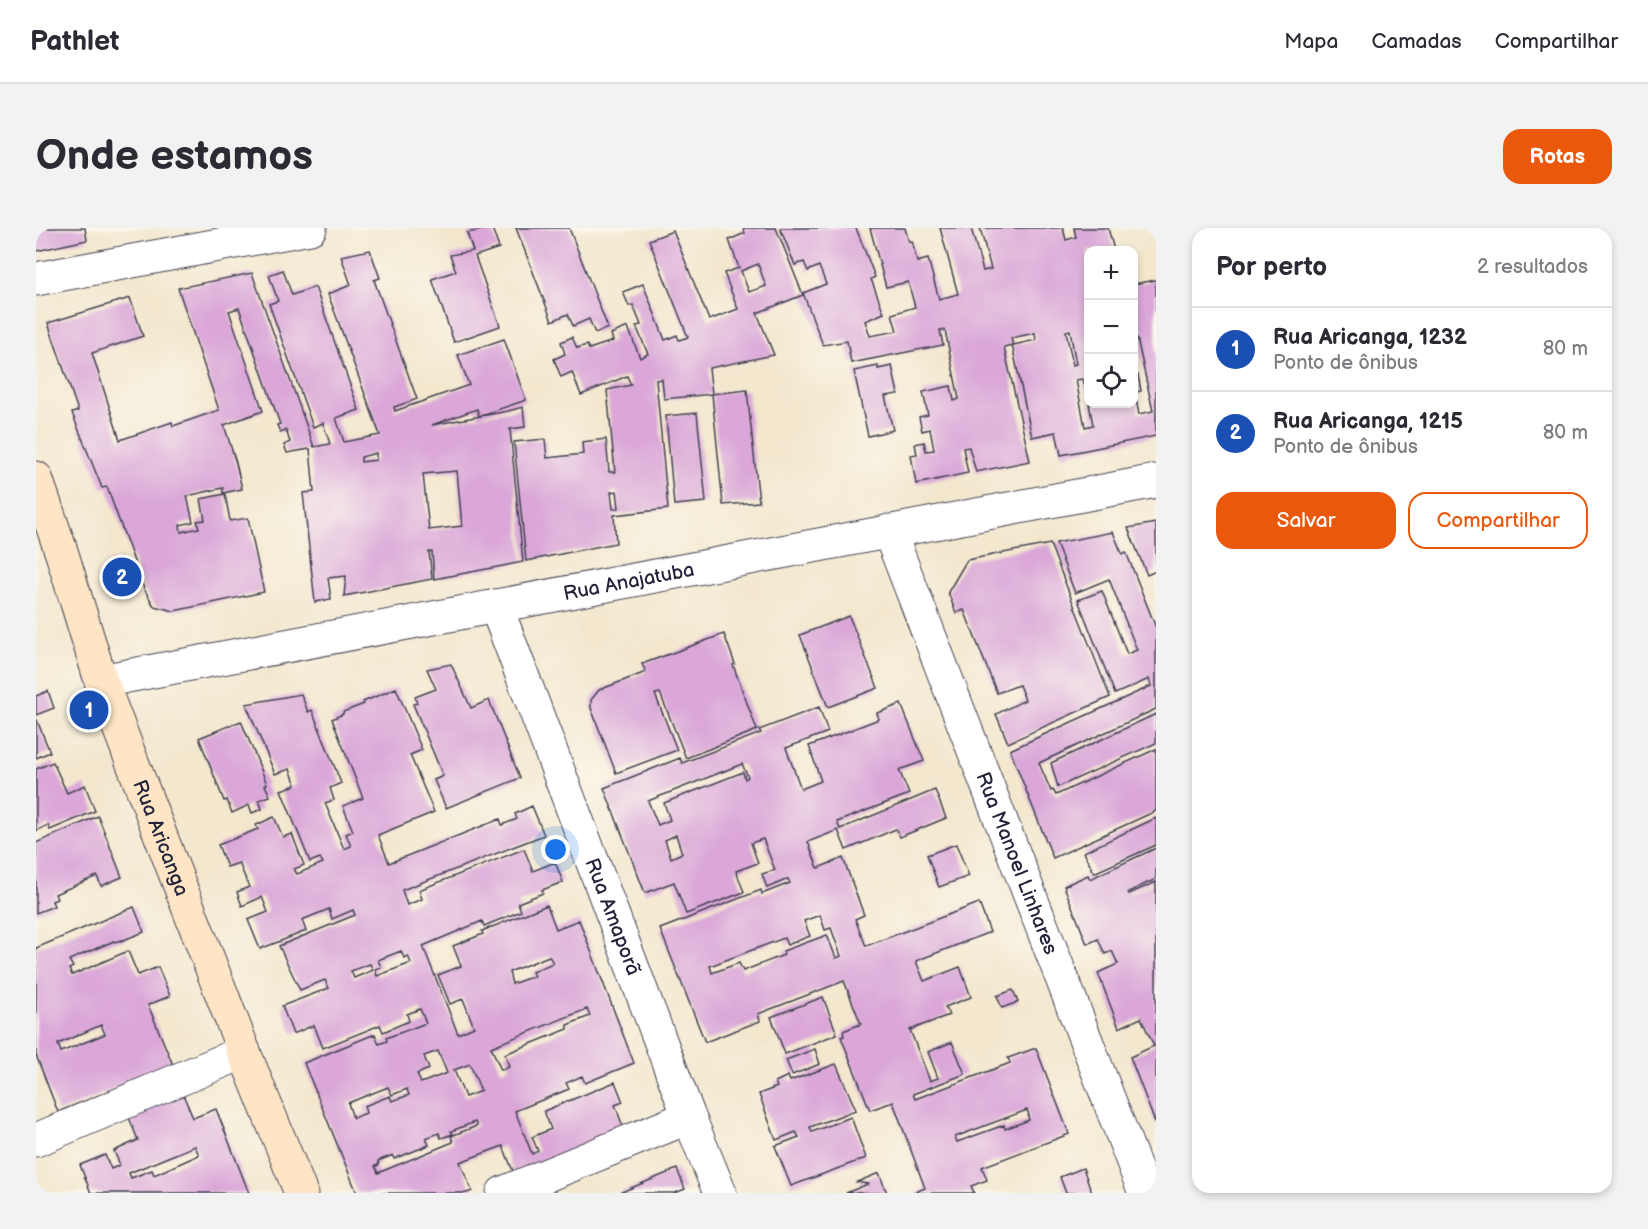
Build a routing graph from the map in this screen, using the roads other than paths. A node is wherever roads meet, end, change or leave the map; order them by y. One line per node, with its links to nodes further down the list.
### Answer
1 (310, 228): 2 (street)
2 (36, 279)
3 (36, 478): 7 (street, Rua Aricanga)
4 (1156, 481): 5 (street, Rua Anajatuba)
5 (889, 531): 6 (street, Rua Anajatuba); 14 (street, Rua Manoel Linhares)
6 (496, 606): 7 (street, Rua Anajatuba); 9 (street, Rua Amaporã)
7 (101, 681): 8 (street, Rua Aricanga)
8 (244, 1052): 10 (street); 11 (street, Rua Aricanga)
9 (689, 1117): 12 (street); 13 (street, Rua Amaporã)
10 (36, 1140)
11 (301, 1193)
12 (503, 1193)
13 (720, 1193)
14 (1145, 1193)

